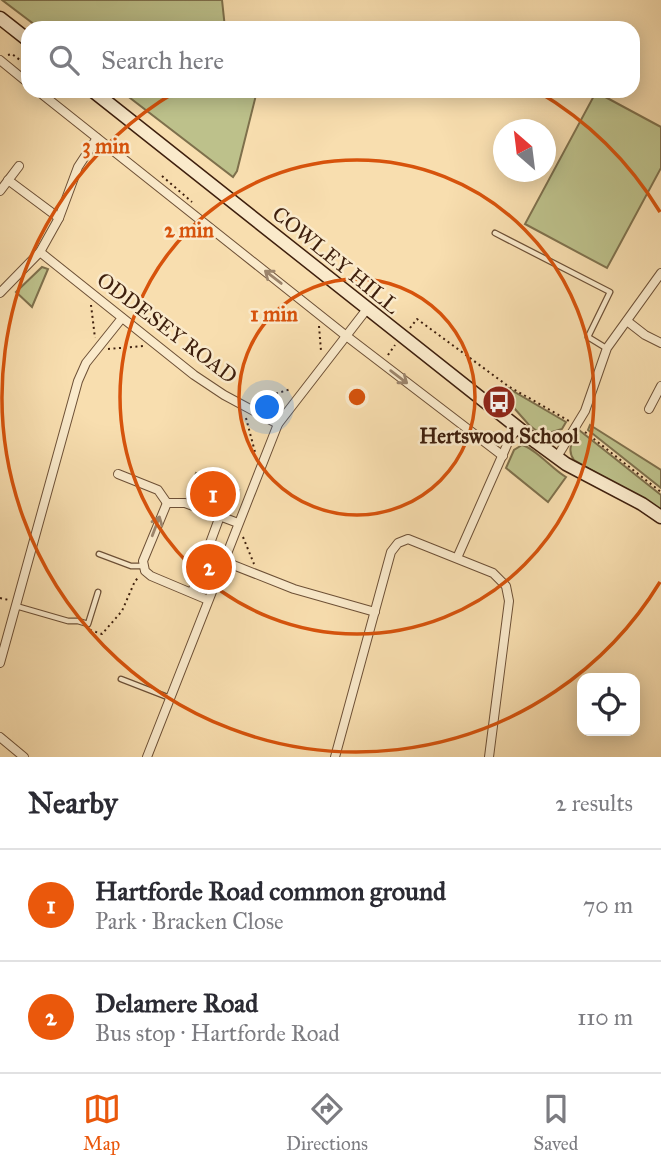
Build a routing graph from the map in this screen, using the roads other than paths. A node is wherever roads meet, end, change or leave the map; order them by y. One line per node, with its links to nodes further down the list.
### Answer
1 (0, 18): 2 (main road)
2 (21, 34)
3 (1, 61): 4 (street)
4 (21, 77)
5 (47, 98): 7 (street)
6 (102, 98): 16 (main road, COWLEY HILL)
7 (97, 138): 11 (street); 19 (street, one-way to 7)
8 (19, 166): 9 (street)
9 (8, 180): 10 (street); 11 (street)
10 (0, 191)
11 (59, 218): 13 (street)
12 (495, 233): 21 (lane)
13 (40, 252): 15 (street); 17 (street, ODDESEY ROAD)
14 (661, 273): 18 (street)
15 (0, 293)
16 (366, 309): 19 (street); 25 (main road, COWLEY HILL)
17 (122, 318): 24 (street, ODDESEY ROAD); 40 (street)
18 (627, 321): 20 (street); 21 (street)
19 (345, 335): 24 (street); 26 (street, one-way to 26)
20 (661, 343)
21 (607, 348): 27 (street)
22 (661, 386): 23 (street)
23 (649, 409)
24 (278, 424): 32 (street)
25 (519, 427): 26 (street); 27 (main road, COWLEY HILL)
26 (503, 456): 34 (street)
27 (557, 457): 31 (main road, COWLEY HILL)
28 (118, 474): 29 (street)
29 (167, 503): 30 (street); 36 (street, one-way to 29)
30 (220, 516): 32 (street); 38 (street)
31 (661, 517)
32 (238, 523): 35 (street)
33 (99, 554): 36 (lane)
34 (457, 558): 41 (street); 49 (street)
35 (223, 561): 39 (street); 41 (street)
36 (144, 569): 38 (street)
37 (98, 592): 40 (lane)
38 (192, 592): 39 (street)
39 (208, 600): 44 (street)
40 (16, 606): 42 (street)
41 (375, 612): 48 (street)
42 (0, 663)
43 (121, 680): 44 (lane)
44 (170, 698): 47 (street)
45 (0, 737): 46 (street)
46 (24, 757)
47 (146, 757)
48 (335, 757)
49 (489, 757)

